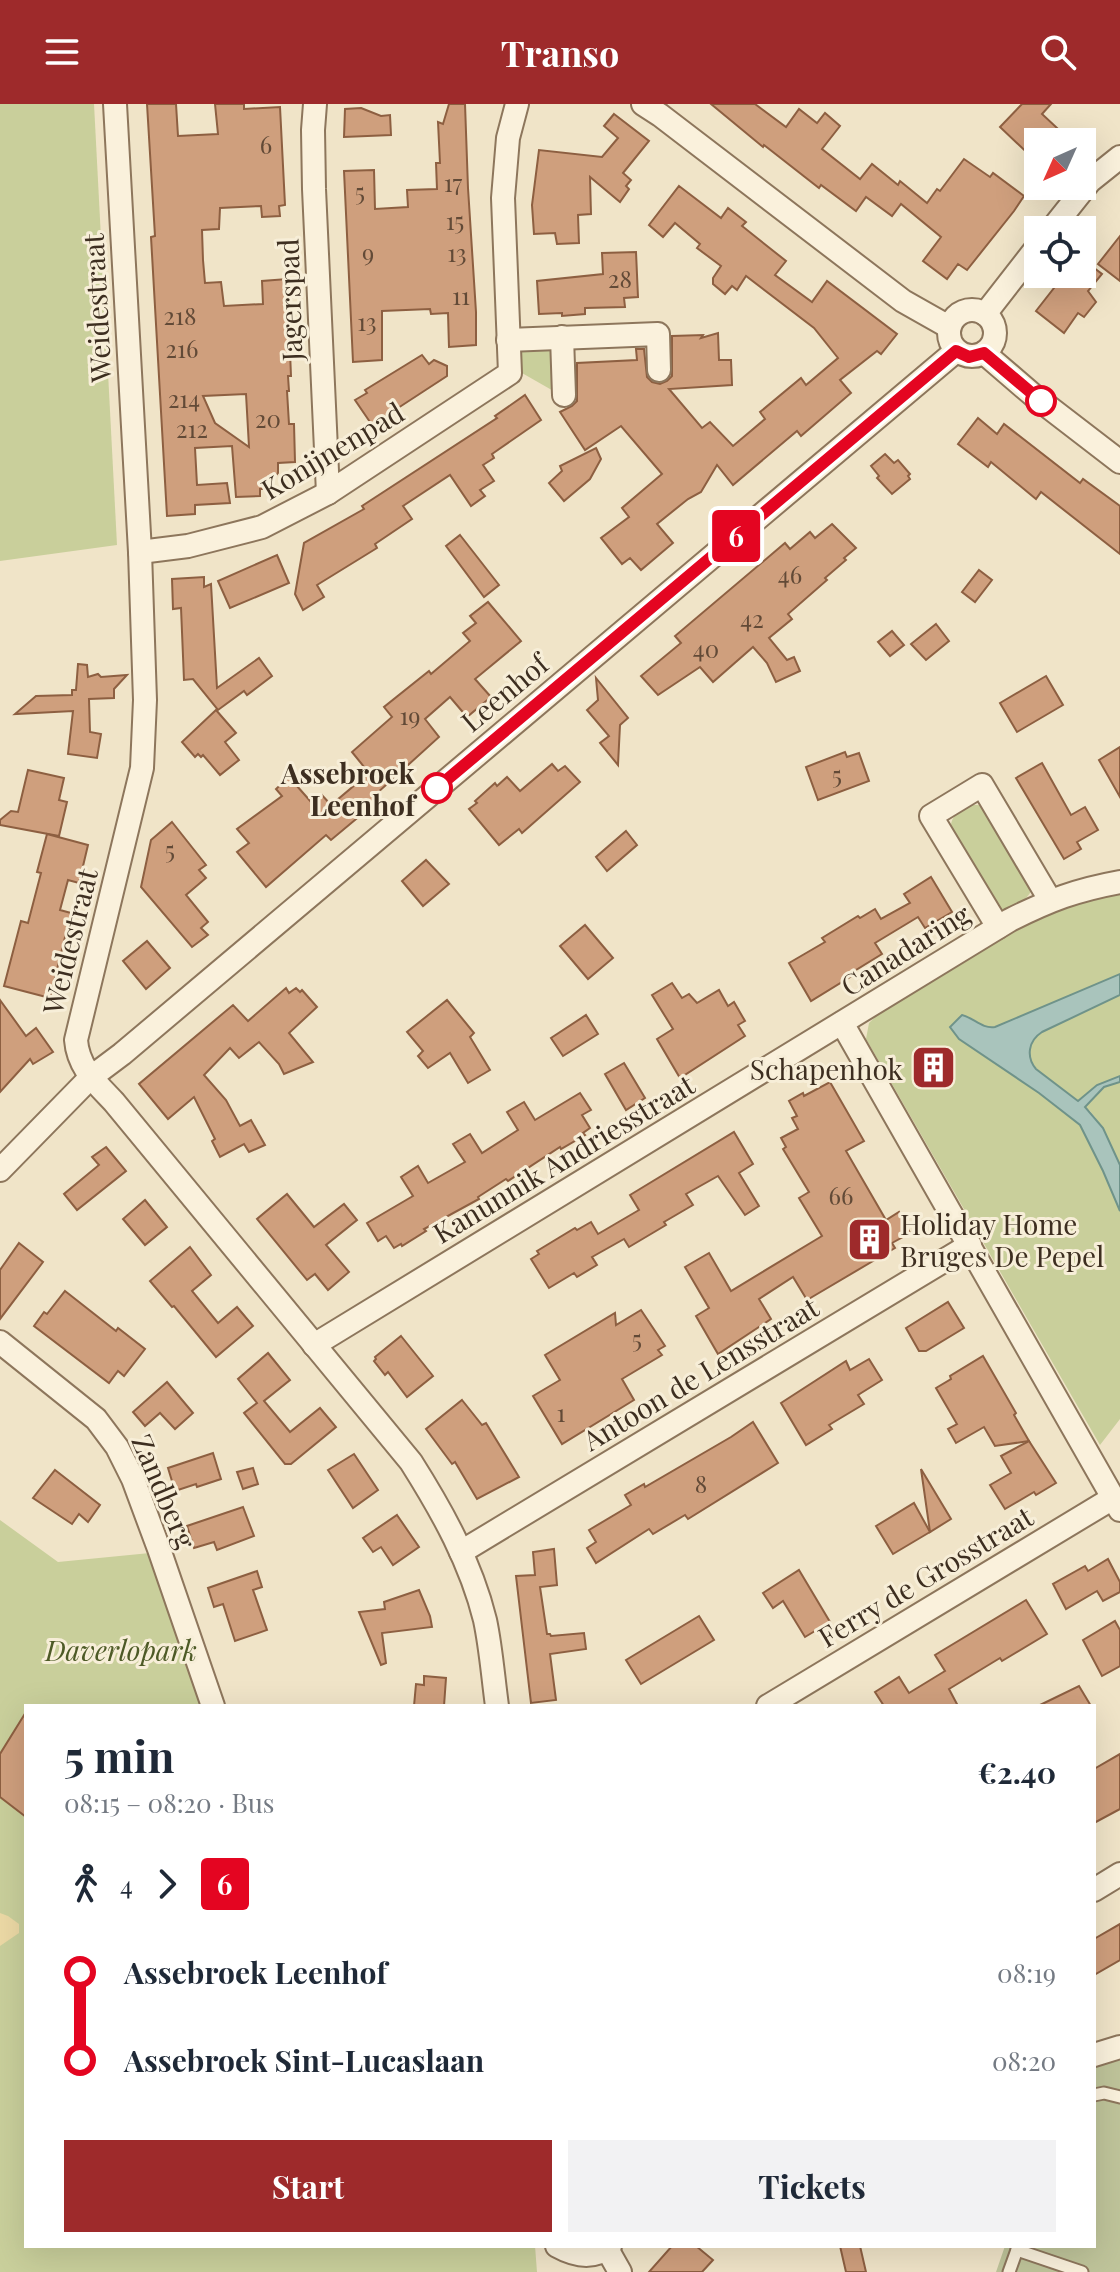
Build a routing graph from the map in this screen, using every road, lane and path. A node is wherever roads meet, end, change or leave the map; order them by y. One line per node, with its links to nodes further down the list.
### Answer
1 (115, 104): 18 (street, Weidestraat)
2 (315, 104): 17 (street, Jagerspad)
3 (517, 104): 11 (street, Konijnenpad)
4 (643, 104): 9 (street)
5 (1120, 157): 6 (street)
6 (1062, 216)
7 (1024, 264): 8 (street)
8 (985, 314): 9 (street); 13 (street)
9 (949, 327): 12 (street)
10 (562, 337): 11 (street); 14 (street); 15 (street)
11 (508, 340): 17 (street, Konijnenpad)
12 (956, 351): 13 (street); 23 (street, Leenhof)
13 (984, 353): 16 (street)
14 (659, 370)
15 (564, 395)
16 (1120, 462)
17 (328, 493): 18 (street, Konijnenpad)
18 (140, 552): 23 (street, Weidestraat)
19 (1120, 882): 20 (street, Canadaring)
20 (1050, 900): 21 (street, Canadaring); 21 (street)
21 (998, 927): 22 (street, Canadaring)
22 (842, 1023): 25 (street, Canadaring); 27 (street, Kanunnik Andriesstraat)
23 (90, 1078): 24 (street, Leenhof); 27 (street, Weidestraat)
24 (0, 1170)
25 (970, 1245): 28 (street, Canadaring); 29 (street, Antoon de Lensstraat)
26 (0, 1342): 30 (street, Zandberg)
27 (314, 1345): 29 (street, Weidestraat)
28 (1117, 1504): 32 (street, Ferry de Grosstraat)
29 (461, 1552): 31 (street, Weidestraat)
30 (212, 1704)
31 (497, 1704)
32 (771, 1704)
33 (1120, 1874): 34 (street)
34 (1096, 1889)
35 (1120, 2047): 36 (street)
36 (1096, 2054)
37 (1096, 2095): 38 (lane)
38 (1120, 2097)
39 (609, 2248): 41 (street); 42 (street)
40 (1018, 2248): 43 (lane); 44 (lane)
41 (565, 2257)
42 (620, 2272)
43 (1009, 2272)
44 (1082, 2272)

